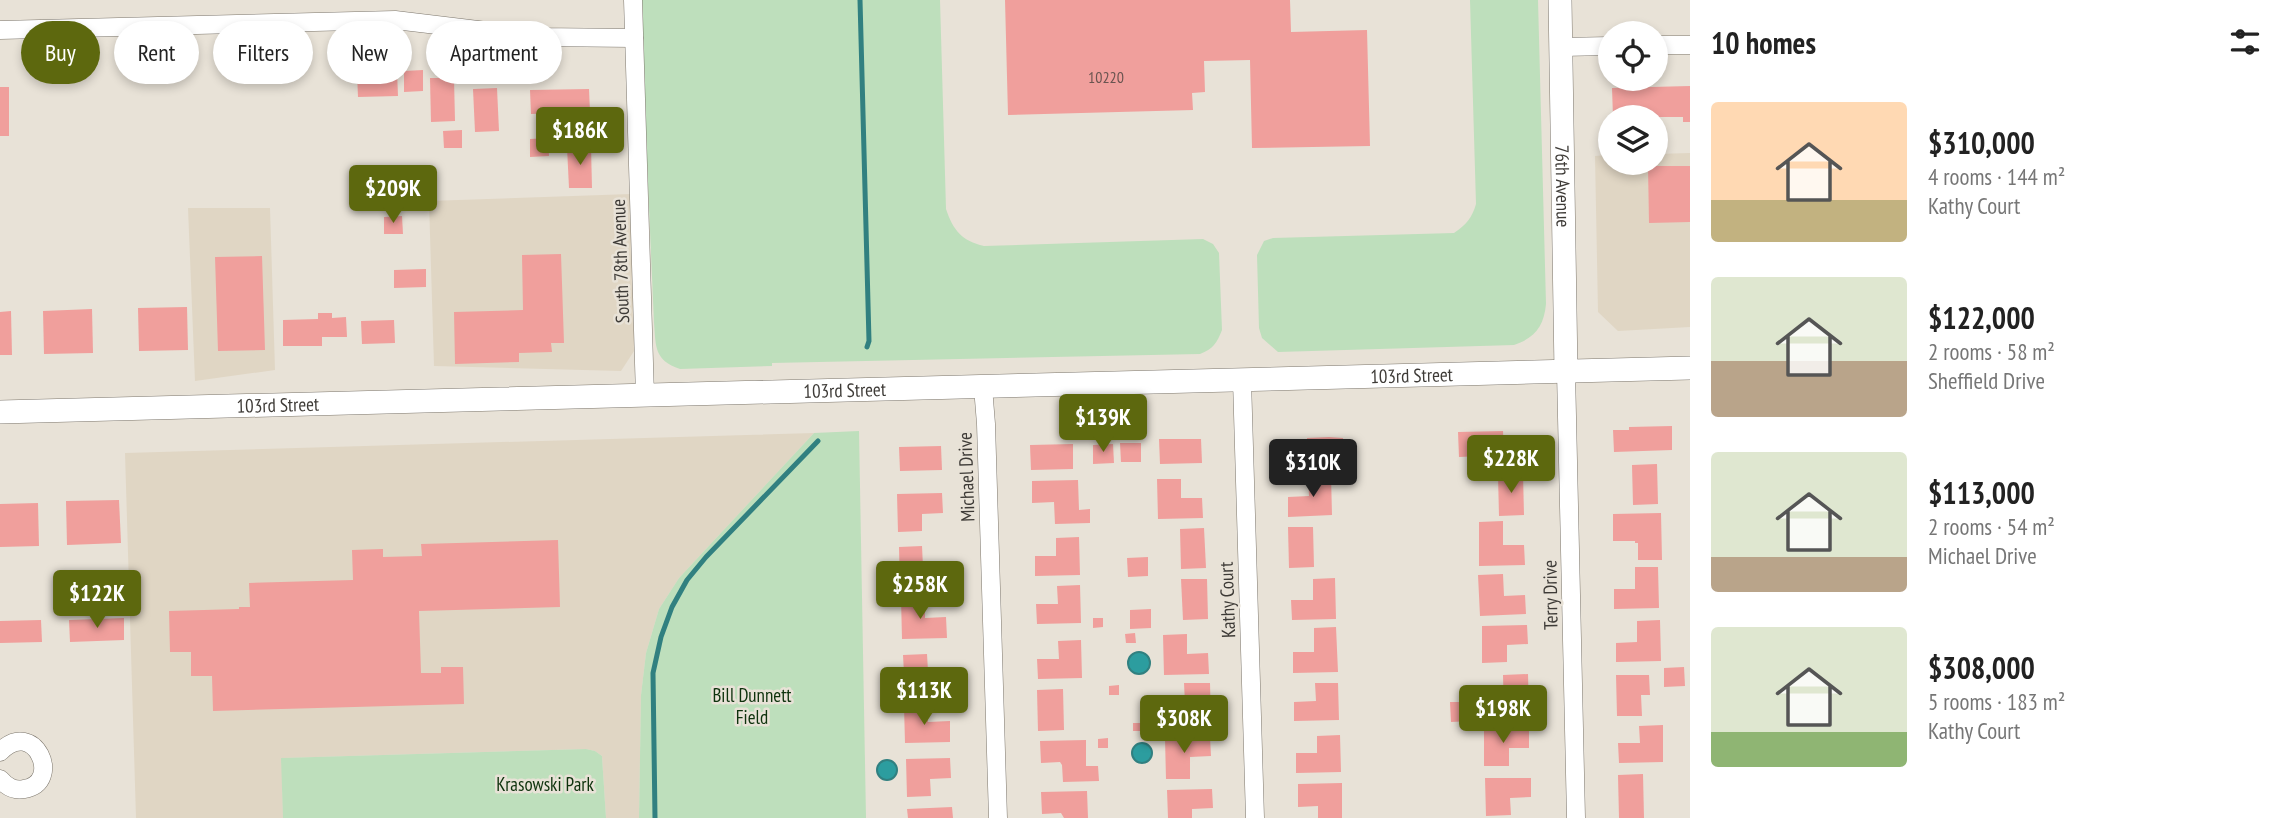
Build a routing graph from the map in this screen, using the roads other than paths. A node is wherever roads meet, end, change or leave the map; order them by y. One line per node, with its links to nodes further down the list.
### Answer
1 (633, 0): 4 (street, South 78th Avenue)
2 (1560, 0): 8 (street, 76th Avenue)
3 (0, 30): 4 (street)
4 (635, 38): 13 (street, South 78th Avenue)
5 (1668, 45): 6 (street)
6 (1690, 45)
7 (1598, 46): 8 (street)
8 (1561, 47): 10 (street, 76th Avenue)
9 (1690, 368): 10 (street, 103rd Street)
10 (1566, 372): 11 (street, 103rd Street); 19 (street, Terry Drive)
11 (1242, 380): 12 (street, 103rd Street); 18 (street, Kathy Court)
12 (983, 387): 13 (street, 103rd Street); 17 (street, Michael Drive)
13 (645, 396): 14 (street, 103rd Street)
14 (0, 412)
15 (0, 752): 16 (street)
16 (0, 779)
17 (998, 818)
18 (1255, 818)
19 (1576, 818)

